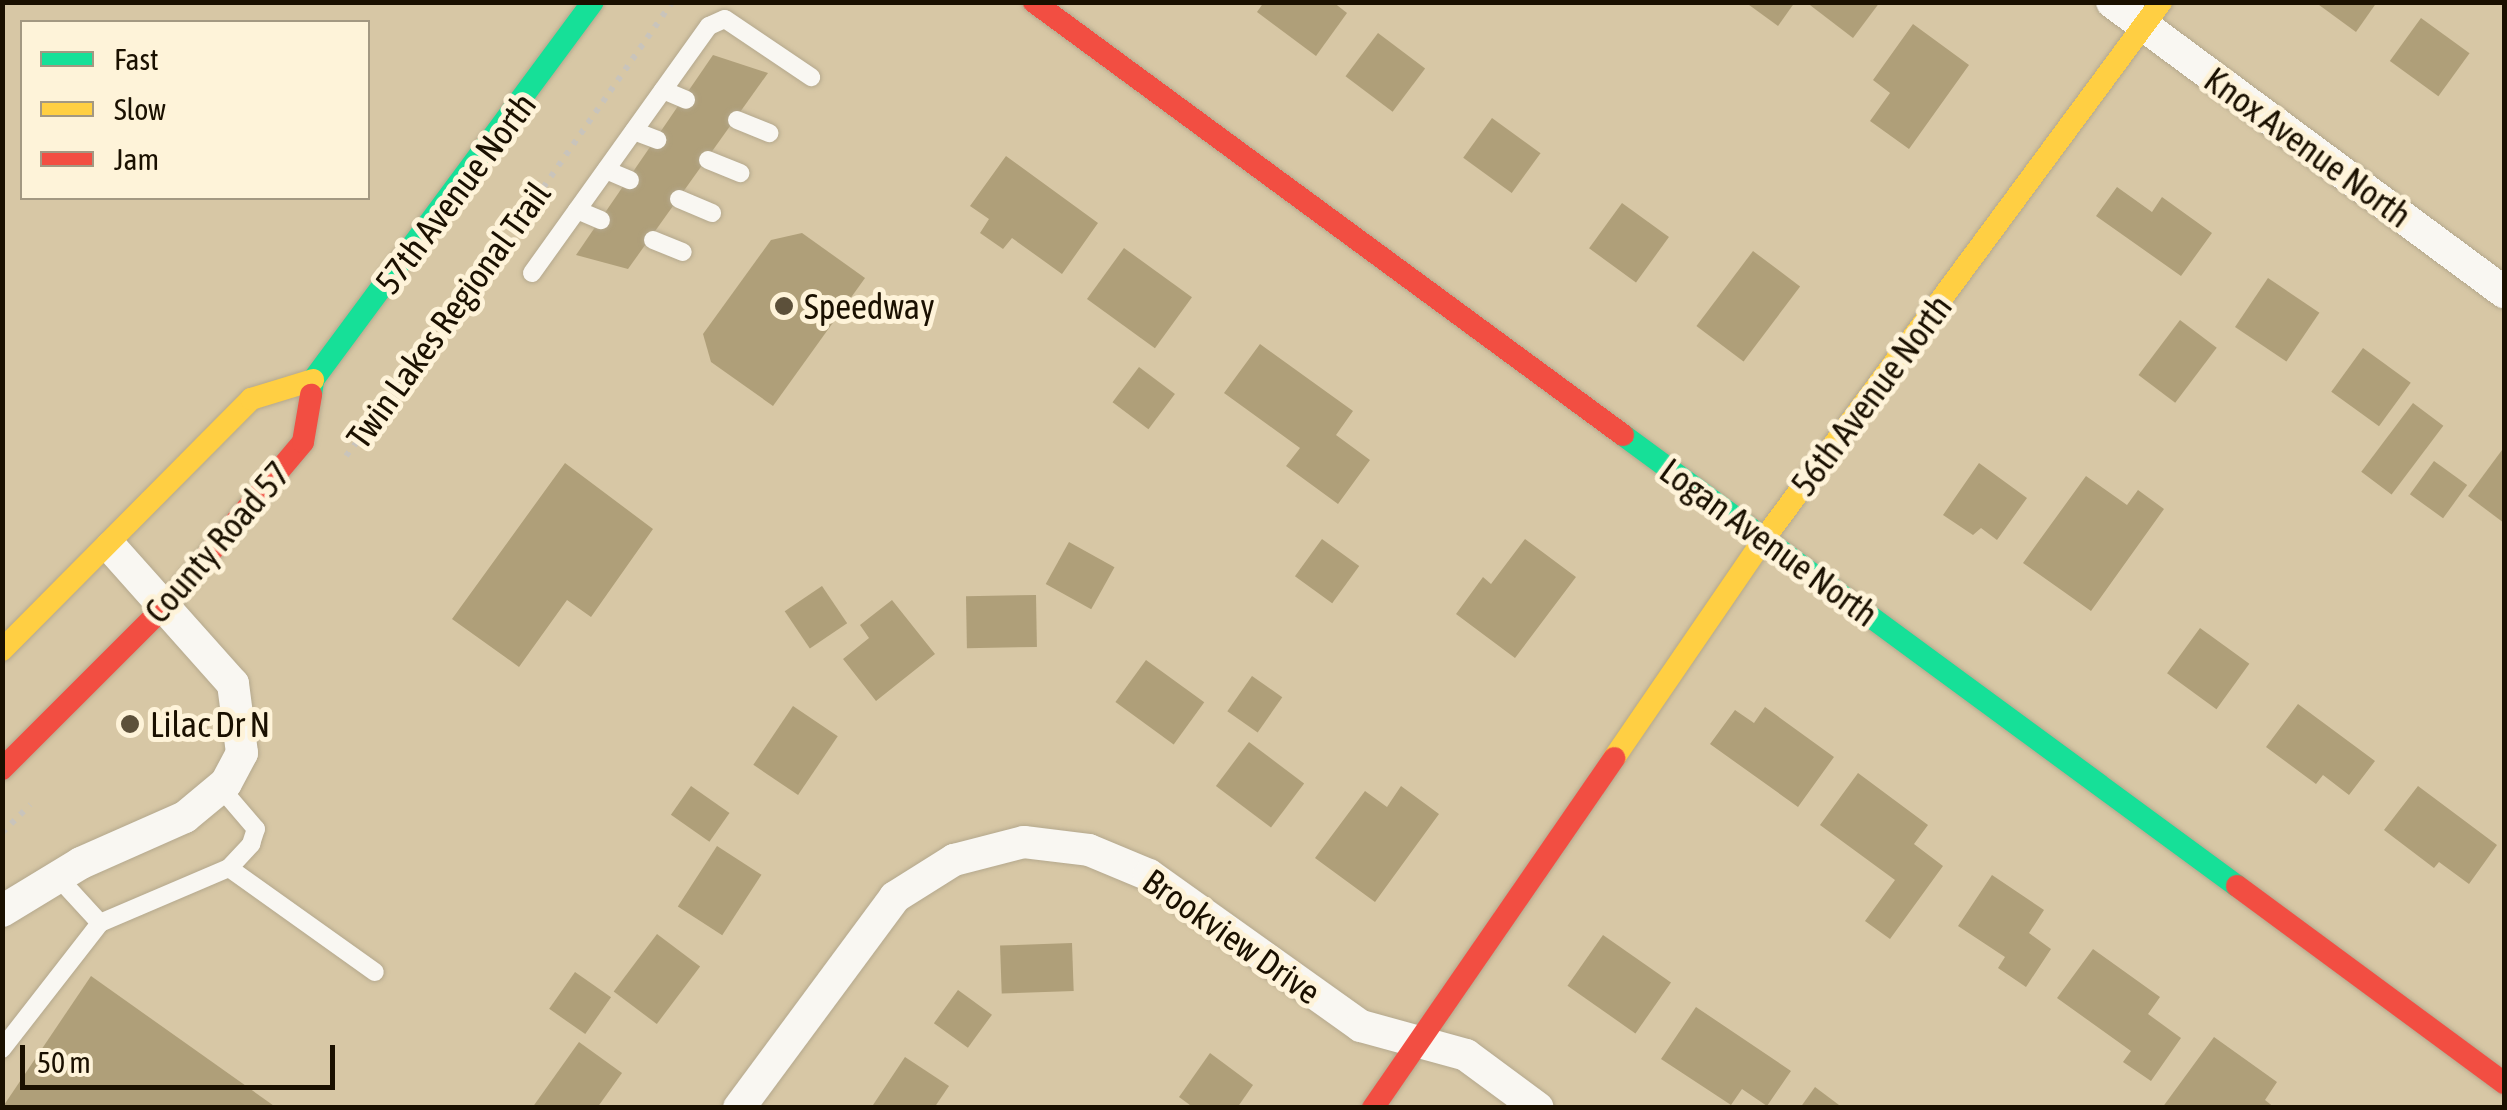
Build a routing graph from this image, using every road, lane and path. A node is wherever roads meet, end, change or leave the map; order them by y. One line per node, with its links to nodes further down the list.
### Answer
1 (593, 2): 25 (street, 57th Avenue North)
2 (672, 2): 26 (path, Twin Lakes Regional Trail)
3 (1034, 2): 27 (street, Logan Avenue North)
4 (2112, 2): 5 (street, Knox Avenue North)
5 (2153, 14): 24 (street, Knox Avenue North); 27 (street, 56th Avenue North)
6 (811, 77): 7 (lane)
7 (662, 90): 8 (lane); 10 (lane)
8 (686, 100)
9 (736, 120): 11 (lane)
10 (634, 132): 12 (lane); 14 (lane)
11 (770, 133)
12 (657, 140)
13 (708, 160): 15 (lane)
14 (606, 170): 16 (lane); 18 (lane)
15 (741, 173)
16 (630, 180)
17 (679, 200): 19 (lane)
18 (577, 210): 20 (lane); 23 (lane)
19 (712, 213)
20 (601, 220)
21 (652, 240): 22 (lane)
22 (684, 252)
23 (532, 272)
24 (2504, 292)
25 (312, 380): 28 (street, County Road 57); 29 (street, County Road 57)
26 (337, 468)
27 (1764, 539): 38 (street, 56th Avenue North); 40 (street, Logan Avenue North)
28 (111, 547): 29 (street); 30 (street, County Road 57)
29 (165, 606): 31 (street, County Road 57); 32 (street)
30 (2, 650)
31 (2, 769)
32 (220, 787): 33 (lane); 34 (street)
33 (229, 868): 36 (lane); 37 (lane)
34 (57, 876): 35 (street); 36 (lane)
35 (2, 910)
36 (100, 923): 39 (lane)
37 (375, 972)
38 (1420, 1041): 41 (street, Brookview Drive); 42 (street, 56th Avenue North); 43 (street, Brookview Drive)
39 (2, 1049)
40 (2504, 1083)
41 (740, 1108)
42 (1373, 1108)
43 (1538, 1108)

